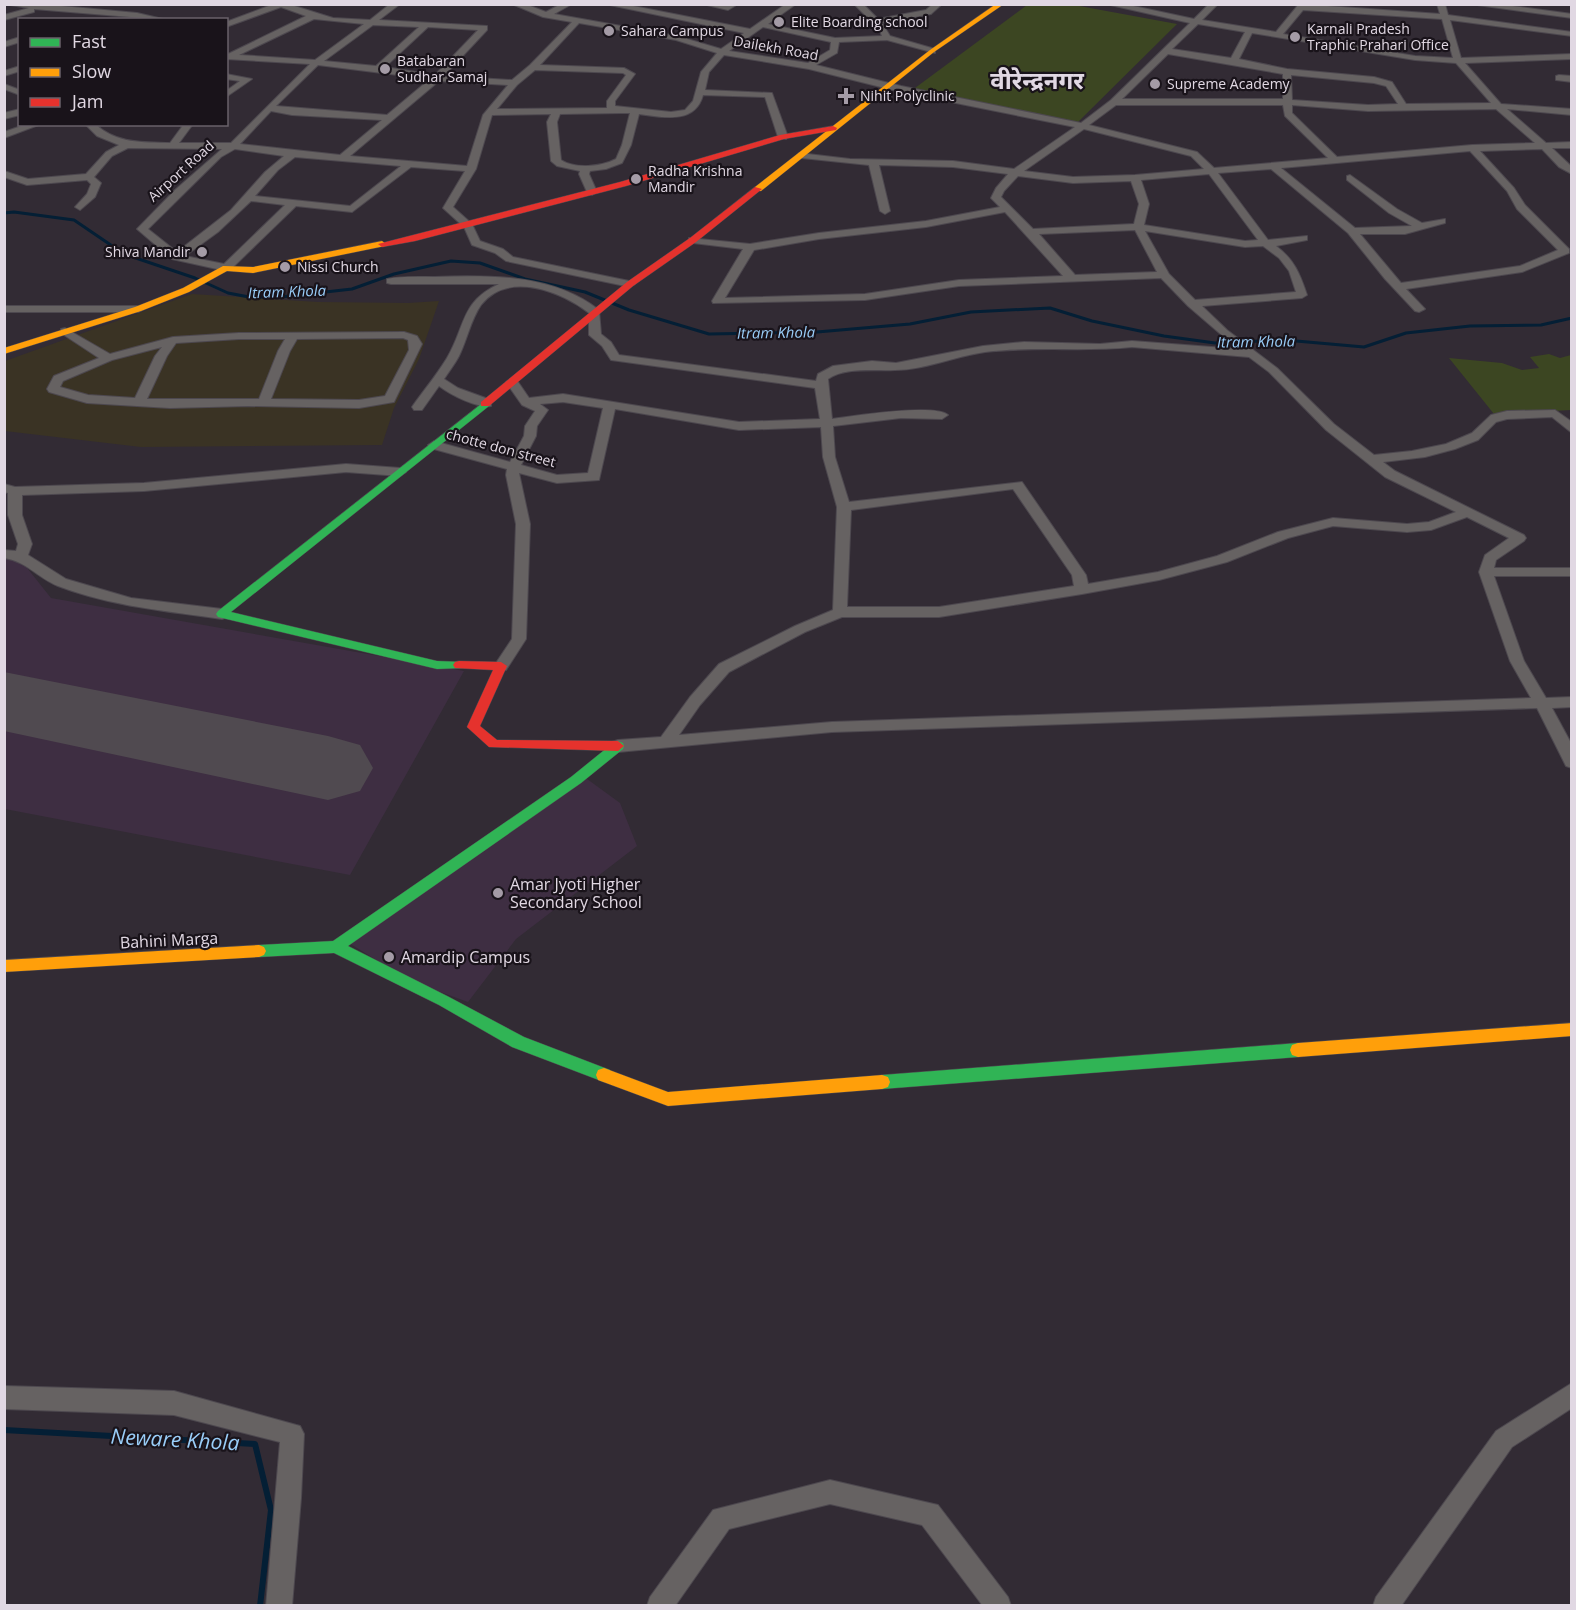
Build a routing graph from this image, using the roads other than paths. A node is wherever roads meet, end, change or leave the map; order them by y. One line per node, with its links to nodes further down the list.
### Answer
1 (6, 4): 19 (street)
2 (134, 4): 24 (street)
3 (396, 4): 30 (street, Airport Road)
4 (516, 4): 21 (street, Dailekh Road)
5 (568, 4): 21 (street)
6 (707, 4): 7 (street)
7 (734, 4)
8 (792, 4): 37 (street)
9 (858, 4): 32 (street)
10 (938, 4): 32 (street)
11 (1001, 4): 44 (street)
12 (1110, 4): 33 (street)
13 (1214, 4): 33 (street)
14 (1442, 4): 29 (street)
15 (1474, 4): 23 (street)
16 (282, 5): 22 (street); 34 (street)
17 (1301, 6): 29 (street); 41 (street)
18 (614, 7): 39 (street)
19 (37, 8): 20 (street); 25 (street)
20 (85, 11): 24 (street); 26 (street)
21 (546, 15): 31 (street, Dailekh Road)
22 (313, 16): 30 (street); 47 (street)
23 (1572, 16)
24 (126, 17): 27 (street)
25 (4, 18)
26 (70, 18)
27 (153, 18)
28 (599, 18): 35 (street)
29 (1445, 18): 40 (street); 51 (street)
30 (368, 22): 36 (street); 52 (street, Airport Road)
31 (576, 22): 35 (street, Dailekh Road); 54 (street)
32 (876, 22): 42 (street)
33 (1198, 22): 38 (street); 45 (street)
34 (228, 24)
35 (590, 24): 46 (street, Dailekh Road)
36 (426, 25): 55 (street); 58 (street)
37 (763, 25): 39 (street); 43 (street)
38 (1250, 30): 41 (street); 50 (street)
39 (751, 32): 46 (street)
40 (1572, 34)
41 (1278, 35): 51 (street)
42 (887, 38): 43 (street); 44 (street)
43 (835, 40): 53 (street)
44 (932, 51): 62 (street)
45 (1166, 51): 50 (street); 67 (street)
46 (722, 52): 53 (street, Dailekh Road); 65 (street)
47 (228, 56)
48 (1572, 56): 51 (street)
49 (228, 57): 52 (street)
50 (1234, 61): 56 (street)
51 (1458, 61): 69 (street)
52 (317, 63): 55 (street); 71 (street, Airport Road)
53 (809, 66): 62 (street, Dailekh Road)
54 (533, 67): 61 (street); 72 (street)
55 (378, 69): 58 (street)
56 (1287, 72): 68 (street); 70 (street)
57 (228, 76): 66 (street)
58 (437, 78): 61 (street); 77 (street)
59 (1559, 78): 60 (street)
60 (1572, 79)
61 (514, 83): 74 (street)
62 (891, 85): 81 (street, Dailekh Road); 82 (street)
63 (4, 86): 64 (street)
64 (18, 92)
65 (698, 92): 73 (street); 84 (street)
66 (228, 94)
67 (1114, 102): 68 (street); 81 (street)
68 (1287, 102): 70 (street); 94 (street)
69 (1498, 105): 70 (street); 75 (street); 89 (street)
70 (1404, 107)
71 (269, 108): 77 (street); 88 (street, Airport Road)
72 (620, 111): 73 (street); 76 (street)
73 (635, 111): 98 (street)
74 (490, 112): 76 (street); 99 (street)
75 (1572, 112)
76 (556, 113): 98 (street)
77 (389, 118): 93 (street)
78 (30, 126): 83 (street)
79 (93, 126): 86 (street)
80 (187, 126): 87 (street)
81 (1081, 126): 100 (street, Dailekh Road); 102 (street)
82 (838, 127): 84 (street); 92 (street)
83 (4, 135)
84 (783, 137): 107 (street)
85 (1572, 144): 89 (street)
86 (126, 145): 87 (street); 104 (street)
87 (172, 146): 88 (street)
88 (232, 146): 91 (street); 123 (street, Airport Road)
89 (1544, 146): 90 (street); 101 (street)
90 (1472, 148): 94 (street); 130 (street)
91 (293, 154): 93 (street); 108 (street)
92 (802, 155): 95 (street); 120 (street)
93 (341, 159): 96 (street)
94 (1334, 159): 97 (street)
95 (873, 162): 102 (street); 112 (street)
96 (408, 165): 99 (street); 109 (street)
97 (1273, 166): 100 (street); 117 (street)
98 (586, 168): 107 (street)
99 (471, 169): 114 (street)
100 (1211, 170): 105 (street); 121 (street, Dailekh Road)
101 (1572, 171)
102 (1015, 173): 105 (street); 111 (street)
103 (4, 174): 104 (street)
104 (89, 177): 110 (street)
105 (1135, 178): 115 (street)
106 (1350, 178): 116 (street)
107 (592, 192): 114 (street)
108 (249, 198): 109 (street); 123 (street)
109 (293, 204): 124 (street)
110 (80, 207)
111 (1005, 209): 118 (street); 122 (street)
112 (885, 211)
113 (1441, 221): 116 (street)
114 (468, 226): 124 (street); 129 (street)
115 (1138, 227): 118 (street); 121 (street); 125 (street)
116 (1420, 227): 117 (street)
117 (1352, 231): 130 (street)
118 (1031, 232): 126 (street)
119 (1303, 238): 121 (street)
120 (693, 240): 122 (street); 129 (street)
121 (1265, 243): 131 (street, Dailekh Road)
122 (750, 247): 126 (street)
123 (176, 257): 124 (street, Airport Road)
124 (226, 268): 133 (street)
125 (1164, 275): 126 (street); 131 (street)
126 (1072, 279)
127 (391, 281): 128 (street)
128 (511, 282): 135 (street); 142 (street)
129 (630, 284): 135 (street)
130 (1398, 287): 134 (street)
131 (1192, 304): 140 (street)
132 (4, 309): 133 (street)
133 (138, 309): 136 (street)
134 (1419, 309)
135 (597, 310): 143 (street); 144 (street)
136 (65, 331): 139 (street); 141 (street)
137 (294, 336): 138 (street); 146 (street); 146 (street)
138 (173, 340): 141 (street); 145 (street)
139 (4, 351)
140 (1255, 355): 144 (street); 155 (street)
141 (108, 358): 145 (street)
142 (436, 379): 148 (street); 150 (street)
143 (512, 382): 147 (street); 148 (street)
144 (821, 385): 152 (street)
145 (140, 401): 146 (street)
146 (264, 402)
147 (526, 402): 149 (street); 156 (street)
148 (487, 403): 154 (street)
149 (610, 404): 152 (street); 156 (street, chotte don street)
150 (418, 407)
151 (942, 415): 152 (street)
152 (827, 423): 159 (street)
153 (1572, 429): 155 (street)
154 (434, 445): 156 (street, chotte don street); 157 (street)
155 (1374, 459): 160 (street)
156 (514, 467): 168 (street)
157 (400, 472): 158 (street); 167 (street)
158 (10, 490): 162 (street)
159 (844, 507): 165 (street); 166 (street)
160 (1466, 513): 163 (street); 165 (street)
161 (4, 554): 162 (street)
162 (21, 556): 167 (street)
163 (1486, 572): 164 (street); 170 (street)
164 (1572, 572)
165 (1082, 590): 166 (street)
166 (840, 612): 171 (street)
167 (222, 614): 168 (street)
168 (501, 666): 172 (street)
169 (1572, 702): 170 (street)
170 (1542, 703): 171 (street); 173 (street)
171 (666, 741): 172 (street)
172 (618, 746): 174 (street)
173 (1572, 762)
174 (336, 947): 175 (street, Bahini Marga); 176 (street)
175 (4, 966)
176 (1572, 1029)
177 (1572, 1394): 182 (street)
178 (4, 1397): 179 (street)
179 (279, 1605)
180 (659, 1605): 181 (street)
181 (999, 1605)
182 (1385, 1605)

